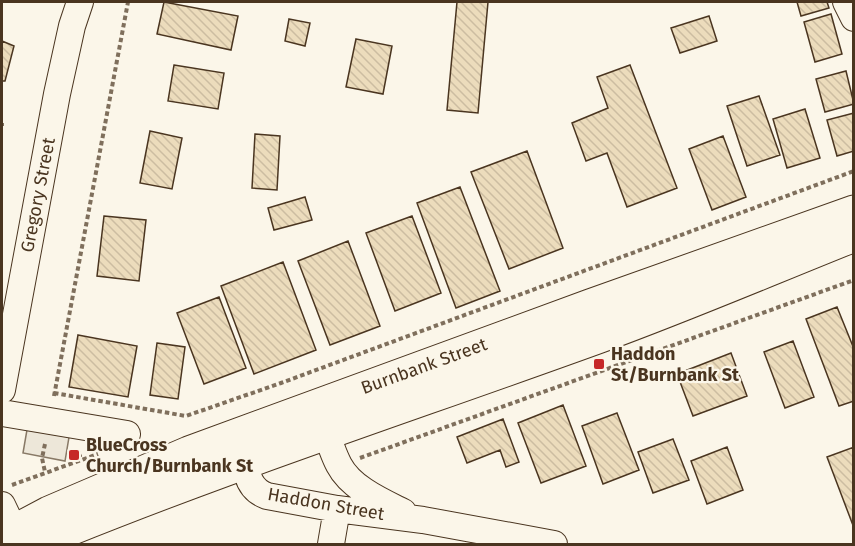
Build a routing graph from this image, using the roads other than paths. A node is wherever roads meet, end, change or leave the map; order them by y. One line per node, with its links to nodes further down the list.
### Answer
1 (80, 2): 6 (street, Gregory Street)
2 (846, 2): 3 (street)
3 (854, 18)
4 (854, 212): 8 (main road, Burnbank Street)
5 (854, 235): 8 (main road, Burnbank Street)
6 (2, 390)
7 (2, 413): 9 (street)
8 (322, 418): 10 (main road, Burnbank Street); 12 (street, Haddon Street)
9 (131, 426)
10 (247, 447): 11 (street, Haddon Street); 13 (main road, Burnbank Street)
11 (337, 509): 12 (street, Haddon Street); 14 (street)
12 (423, 520): 15 (street, Haddon Street)
13 (12, 521)
14 (331, 544)
15 (554, 544)

